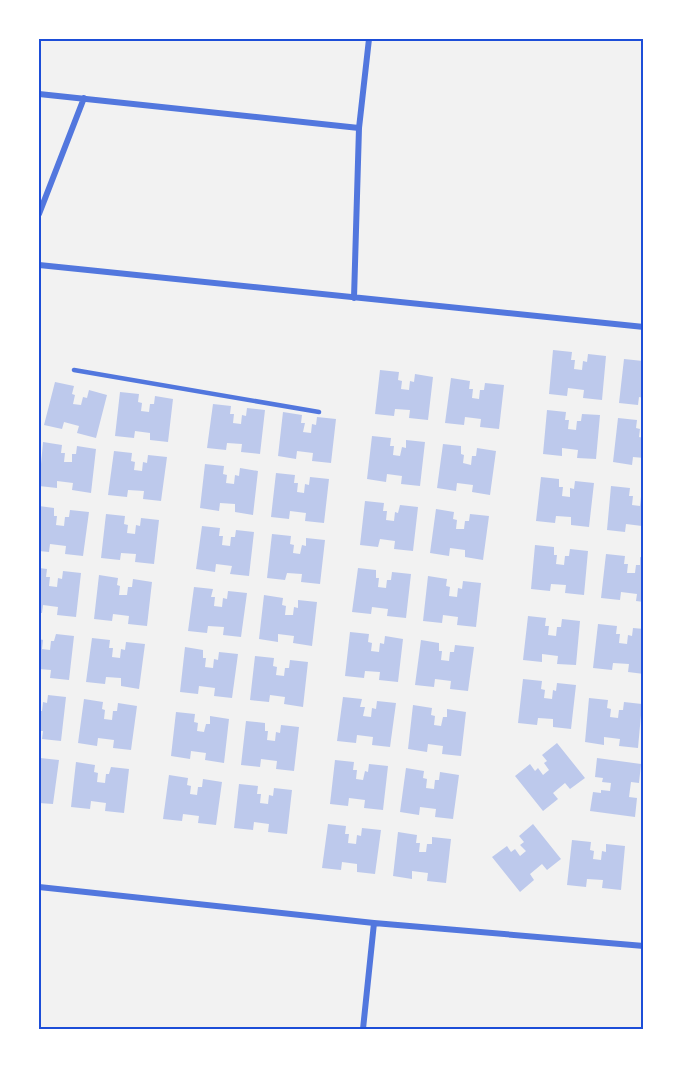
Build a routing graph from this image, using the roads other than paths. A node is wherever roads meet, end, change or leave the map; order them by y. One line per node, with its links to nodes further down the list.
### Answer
1 (369, 39): 4 (street)
2 (39, 94): 3 (street)
3 (84, 98): 4 (street); 5 (street)
4 (359, 129): 7 (street)
5 (39, 214)
6 (39, 265): 7 (street)
7 (354, 298): 8 (street)
8 (644, 327)
9 (74, 370): 10 (lane)
10 (319, 412)
11 (39, 887): 12 (street)
12 (374, 923): 13 (street); 14 (street)
13 (644, 946)
14 (363, 1029)

